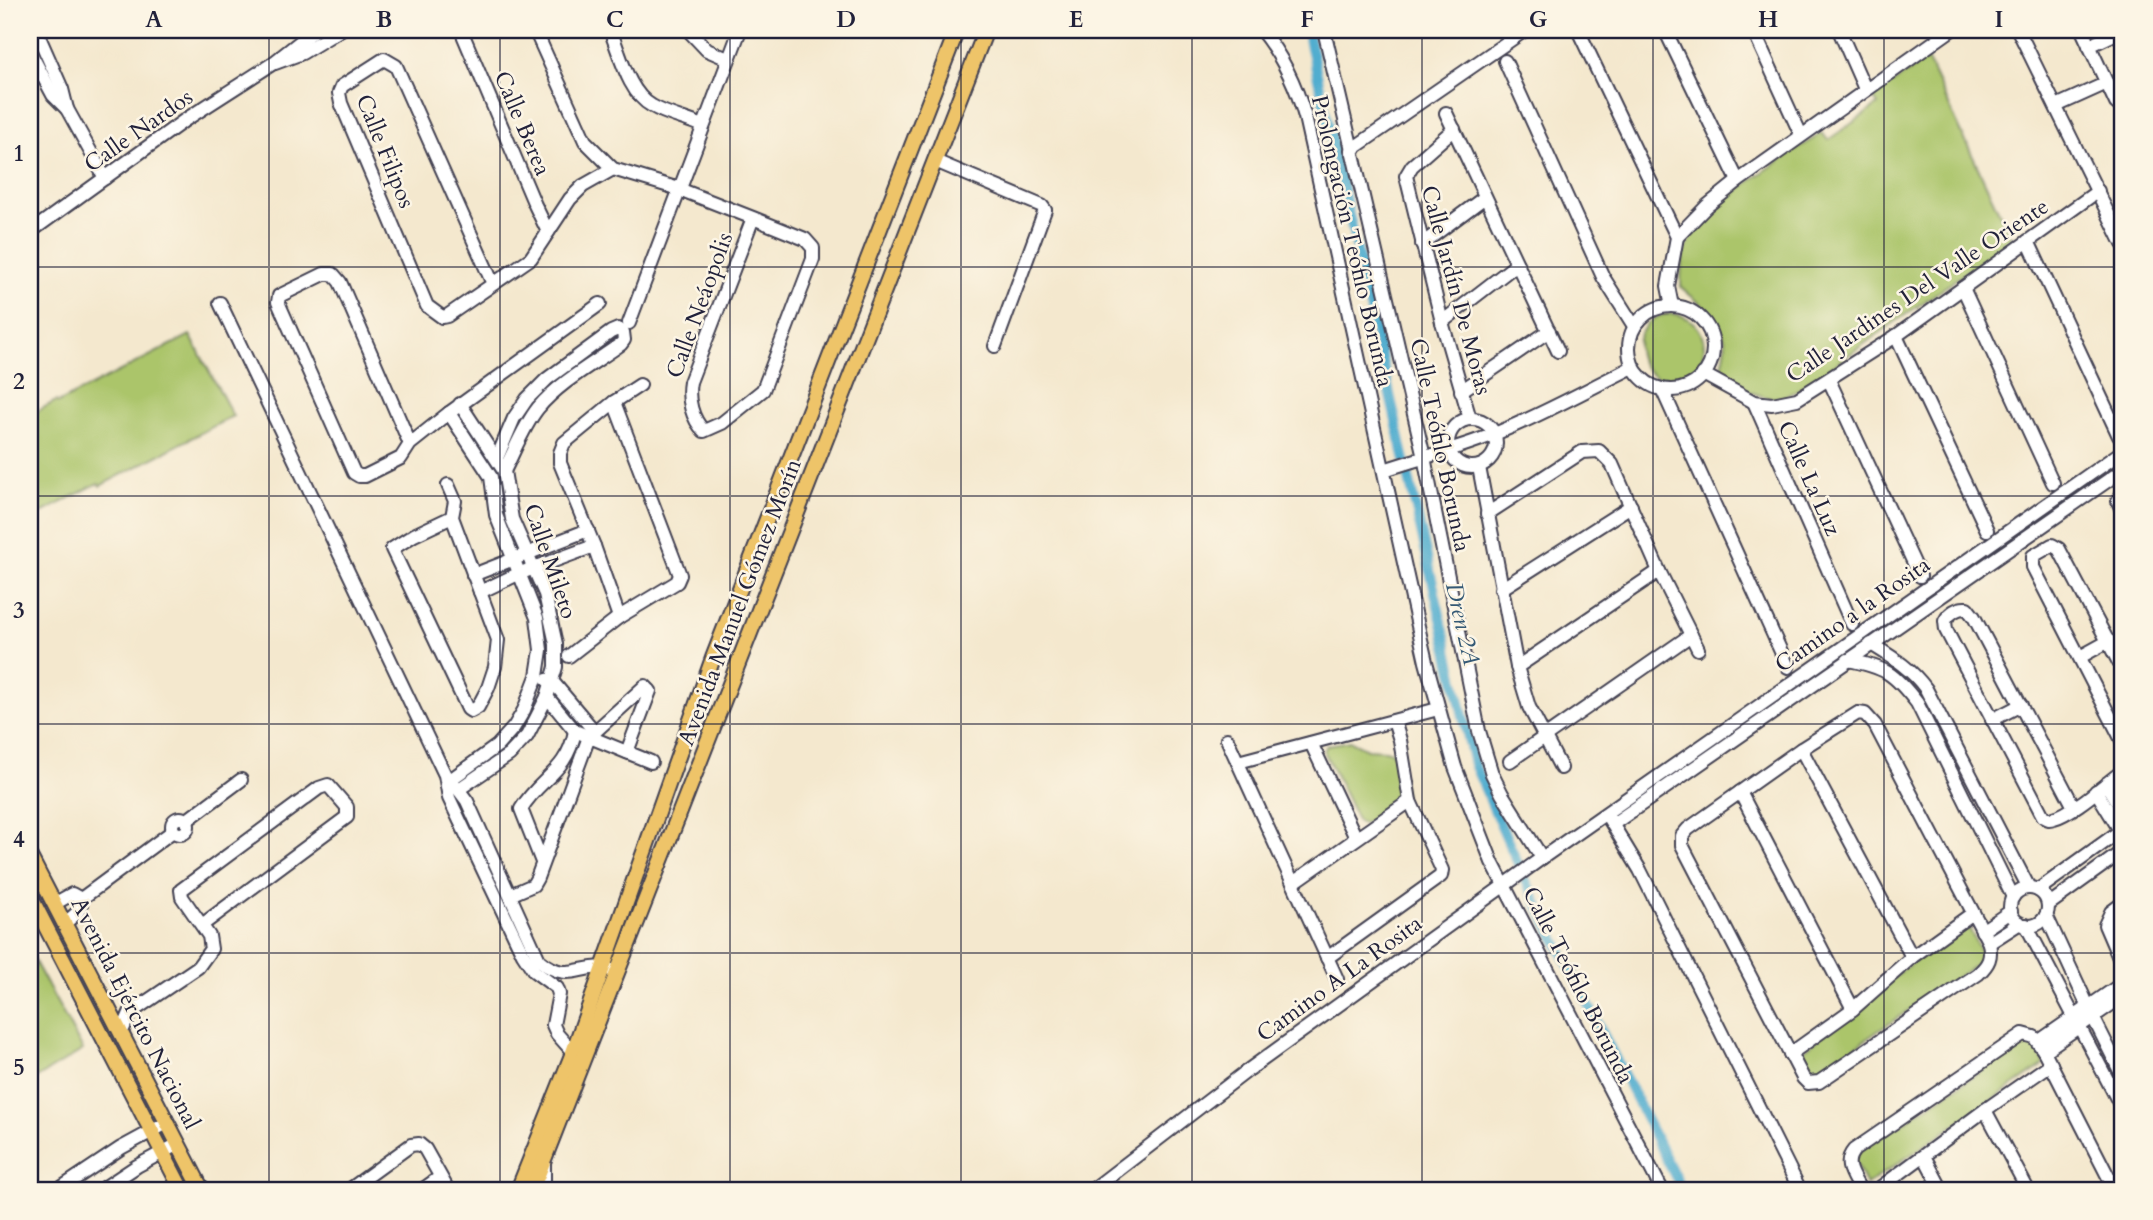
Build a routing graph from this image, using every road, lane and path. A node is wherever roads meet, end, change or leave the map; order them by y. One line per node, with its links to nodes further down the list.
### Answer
1 (314, 30): 28 (street, Calle Nardos)
2 (340, 30): 28 (street, Calle Nardos)
3 (461, 30): 48 (street, Calle Berea)
4 (535, 30): 40 (street)
5 (610, 30): 35 (street)
6 (688, 30): 26 (street)
7 (740, 30): 26 (street)
8 (957, 30): 172 (main road, Avenida Manuel Gómez Morín)
9 (986, 30): 39 (main road, Avenida Manuel Gómez Morín)
10 (1261, 30): 85 (street, Prolongación Teófilo Borunda)
11 (1324, 30): 38 (street, Calle Teófilo Borunda)
12 (1525, 30): 38 (street)
13 (1578, 30): 49 (street)
14 (1665, 30): 42 (street)
15 (1753, 30): 37 (street)
16 (1839, 30): 30 (street)
17 (1951, 30): 22 (street)
18 (2018, 30): 31 (street)
19 (2082, 30): 23 (street)
20 (2123, 30): 23 (street)
21 (39, 35): 24 (street); 33 (street)
22 (1931, 36): 30 (street)
23 (2089, 46): 29 (street)
24 (30, 47)
25 (30, 52): 33 (street)
26 (728, 59): 35 (street)
27 (1505, 61): 61 (street)
28 (272, 64): 41 (street, Calle Nardos)
29 (2107, 83): 31 (street); 32 (street)
30 (1865, 89): 37 (street)
31 (2056, 106): 44 (street)
32 (2120, 106)
33 (67, 110): 41 (street)
34 (1446, 113): 36 (street)
35 (703, 126): 43 (street)
36 (1454, 130): 45 (street); 51 (street, Calle Jardín De Moras)
37 (1801, 135): 42 (street)
38 (1351, 149): 83 (street, Calle Teófilo Borunda)
39 (935, 161): 64 (street); 174 (main road, Avenida Manuel Gómez Morín)
40 (613, 169): 43 (street); 48 (street)
41 (105, 178): 47 (street, Calle Nardos)
42 (1738, 181): 49 (street)
43 (679, 189): 46 (street); 60 (street)
44 (2098, 191): 50 (street, Calle Jardines Del Valle Oriente); 52 (street)
45 (1485, 197): 51 (street); 53 (street)
46 (753, 218): 46 (street, Calle Neáopolis)
47 (30, 232)
48 (548, 232): 54 (street)
49 (1677, 237): 58 (street)
50 (2028, 241): 55 (street, Calle Jardines Del Valle Oriente); 78 (street)
51 (1422, 244): 59 (street, Calle Jardín De Moras)
52 (2123, 244)
53 (1517, 264): 59 (street); 62 (street)
54 (493, 284): 54 (street, Calle Filipos)
55 (1963, 288): 63 (street, Calle Jardines Del Valle Oriente); 88 (street)
56 (220, 303): 140 (street)
57 (600, 304): 74 (street)
58 (1672, 306): 61 (street); 67 (street)
59 (1441, 322): 71 (street, Calle Jardín De Moras)
60 (629, 323)
61 (1634, 326): 66 (street)
62 (1549, 331): 65 (street); 71 (street)
63 (1896, 335): 68 (street, Calle Jardines Del Valle Oriente); 96 (street)
64 (995, 346)
65 (1558, 351)
66 (1633, 367): 70 (street); 77 (street)
67 (1703, 374): 70 (street); 73 (street, Calle La Luz)
68 (1829, 380): 73 (street, Calle Jardines Del Valle Oriente); 104 (street)
69 (640, 385): 72 (street)
70 (1662, 389): 117 (street)
71 (1461, 391): 76 (street, Calle Jardín De Moras)
72 (614, 402): 95 (street); 107 (street)
73 (1754, 402): 108 (street, Calle La Luz)
74 (460, 404): 75 (street); 82 (street, Calle Mileto)
75 (449, 413): 79 (street); 99 (street, Calle Mileto)
76 (1469, 419): 77 (street); 80 (street)
77 (1494, 434): 80 (street); 84 (street)
78 (2119, 436)
79 (410, 444): 79 (street)
80 (1449, 451): 83 (street); 84 (street)
81 (2123, 451): 146 (street, Camino a la Rosita)
82 (497, 458): 87 (street, Calle Mileto); 87 (street)
83 (1420, 458): 85 (street); 152 (street, Calle Teófilo Borunda)
84 (1479, 467): 93 (street)
85 (1387, 469): 123 (street, Calle Teófilo Borunda)
86 (2123, 470): 111 (street, Camino a la Rosita)
87 (504, 471): 98 (street, Calle Mileto)
88 (2053, 483)
89 (448, 485): 94 (street)
90 (2123, 492): 92 (street)
91 (1630, 506): 93 (street); 101 (street); 105 (street)
92 (2123, 513)
93 (1487, 514): 105 (street)
94 (452, 517): 103 (street); 106 (street)
95 (587, 530): 97 (street); 98 (street)
96 (1987, 530)
97 (594, 546): 100 (street); 107 (street)
98 (527, 554): 99 (street); 100 (street, Calle Mileto)
99 (513, 560): 102 (street, Calle Mileto); 103 (street)
100 (534, 568): 102 (street); 120 (street, Calle Mileto)
101 (1659, 571): 109 (street); 116 (street)
102 (519, 574): 106 (street); 119 (street, Calle Mileto)
103 (474, 575): 106 (street)
104 (1920, 576)
105 (1501, 589): 116 (street)
106 (480, 592)
107 (619, 617): 113 (street)
108 (1852, 624)
109 (1691, 635): 112 (street); 128 (street)
110 (2109, 641): 114 (street); 114 (street); 118 (street)
111 (1871, 644): 115 (street, Camino a la Rosita); 155 (street)
112 (1698, 649)
113 (569, 656)
114 (2081, 657): 130 (street)
115 (1848, 660): 146 (street, Camino A La Rosita); 158 (street)
116 (1517, 667): 128 (street)
117 (1788, 667)
118 (2123, 670)
119 (537, 676): 120 (street); 140 (street, Calle Mileto)
120 (552, 681): 121 (street, Calle Mileto); 127 (street)
121 (547, 697): 126 (street); 140 (street, Calle Mileto)
122 (2021, 705): 124 (street); 124 (street); 144 (street)
123 (1437, 709): 125 (street); 153 (street, Calle Teófilo Borunda)
124 (1992, 720): 144 (street)
125 (1394, 721): 131 (street); 143 (street)
126 (575, 731): 127 (street); 151 (street)
127 (592, 734): 133 (street); 133 (street); 151 (street)
128 (1545, 737): 134 (street); 137 (street)
129 (1227, 739): 136 (street)
130 (2123, 742)
131 (1311, 743): 136 (street); 148 (street)
132 (1801, 749): 142 (street); 164 (street); 170 (street)
133 (627, 752): 135 (street)
134 (1510, 761)
135 (651, 762)
136 (1238, 762): 154 (street)
137 (1561, 768)
138 (2123, 771): 141 (street)
139 (241, 781): 159 (street)
140 (451, 781): 156 (street); 185 (street)
141 (2101, 787): 144 (street); 145 (street); 147 (street)
142 (1740, 792): 179 (street); 186 (street)
143 (1410, 801): 148 (street); 171 (street)
144 (2074, 807)
145 (2123, 812)
146 (1610, 819): 152 (street, Camino A La Rosita); 212 (street)
147 (2122, 832): 155 (street)
148 (1356, 838): 154 (street)
149 (2123, 851): 162 (street)
150 (30, 857): 161 (main road, Avenida Ejército Nacional)
151 (542, 862): 156 (street)
152 (1537, 862): 153 (street, Camino A La Rosita)
153 (1508, 882): 210 (street, Camino A La Rosita); 211 (street, Calle Teófilo Borunda)
154 (1293, 883): 171 (street)
155 (2034, 889): 158 (street); 162 (street)
156 (510, 895): 172 (street)
157 (30, 896): 192 (main road, Avenida Ejército Nacional)
158 (2013, 897): 163 (street)
159 (81, 898): 161 (street); 165 (street)
160 (2123, 903): 169 (street)
161 (54, 904): 165 (main road, Avenida Ejército Nacional)
162 (2047, 910): 166 (street); 181 (street)
163 (2011, 911): 166 (street); 168 (street)
164 (1973, 913): 168 (street); 170 (street)
165 (65, 923): 178 (main road, Avenida Ejército Nacional)
166 (2023, 924): 168 (street); 182 (street)
167 (202, 925): 167 (street); 180 (street)
168 (1986, 937): 186 (street)
169 (2119, 946): 173 (street)
170 (1912, 957): 179 (street)
171 (1327, 958): 175 (street)
172 (603, 967): 174 (street); 185 (main road, Avenida Manuel Gómez Morín)
173 (2123, 967)
174 (618, 972): 196 (main road, Avenida Manuel Gómez Morín)
175 (1337, 979)
176 (2123, 983): 181 (street)
177 (2123, 996): 181 (street)
178 (108, 1009): 180 (street); 183 (main road, Avenida Ejército Nacional)
179 (1853, 1009): 186 (street)
180 (128, 1010): 183 (street)
181 (2090, 1012): 182 (street); 188 (street)
182 (2078, 1021): 184 (street); 190 (street)
183 (121, 1034): 191 (main road, Avenida Ejército Nacional)
184 (2041, 1046): 187 (street); 213 (street)
185 (573, 1052): 197 (main road, Avenida Manuel Gómez Morín)
186 (1790, 1054)
187 (2051, 1064): 189 (street); 217 (street)
188 (2123, 1077)
189 (1985, 1110): 195 (street); 216 (street)
190 (2123, 1110)
191 (167, 1123): 192 (street); 193 (main road, Avenida Ejército Nacional)
192 (151, 1130): 194 (main road, Avenida Ejército Nacional); 199 (street)
193 (178, 1144): 194 (street); 202 (main road, Avenida Ejército Nacional)
194 (162, 1152): 200 (street); 201 (main road, Avenida Ejército Nacional)
195 (1924, 1156): 214 (street); 215 (street)
196 (544, 1160): 208 (main road, Avenida Manuel Gómez Morín); 209 (street)
197 (523, 1176): 206 (street); 207 (main road, Avenida Manuel Gómez Morín)
198 (440, 1177): 203 (street); 204 (street); 205 (street)
199 (58, 1190)
200 (101, 1190)
201 (182, 1190)
202 (202, 1190)
203 (349, 1190)
204 (422, 1190)
205 (448, 1190)
206 (511, 1190)
207 (518, 1190)
208 (532, 1190)
209 (544, 1190)
210 (1092, 1190)
211 (1662, 1190)
212 (1800, 1190)
213 (1860, 1190)
214 (1877, 1190)
215 (1942, 1190)
216 (2028, 1190)
217 (2115, 1190)

